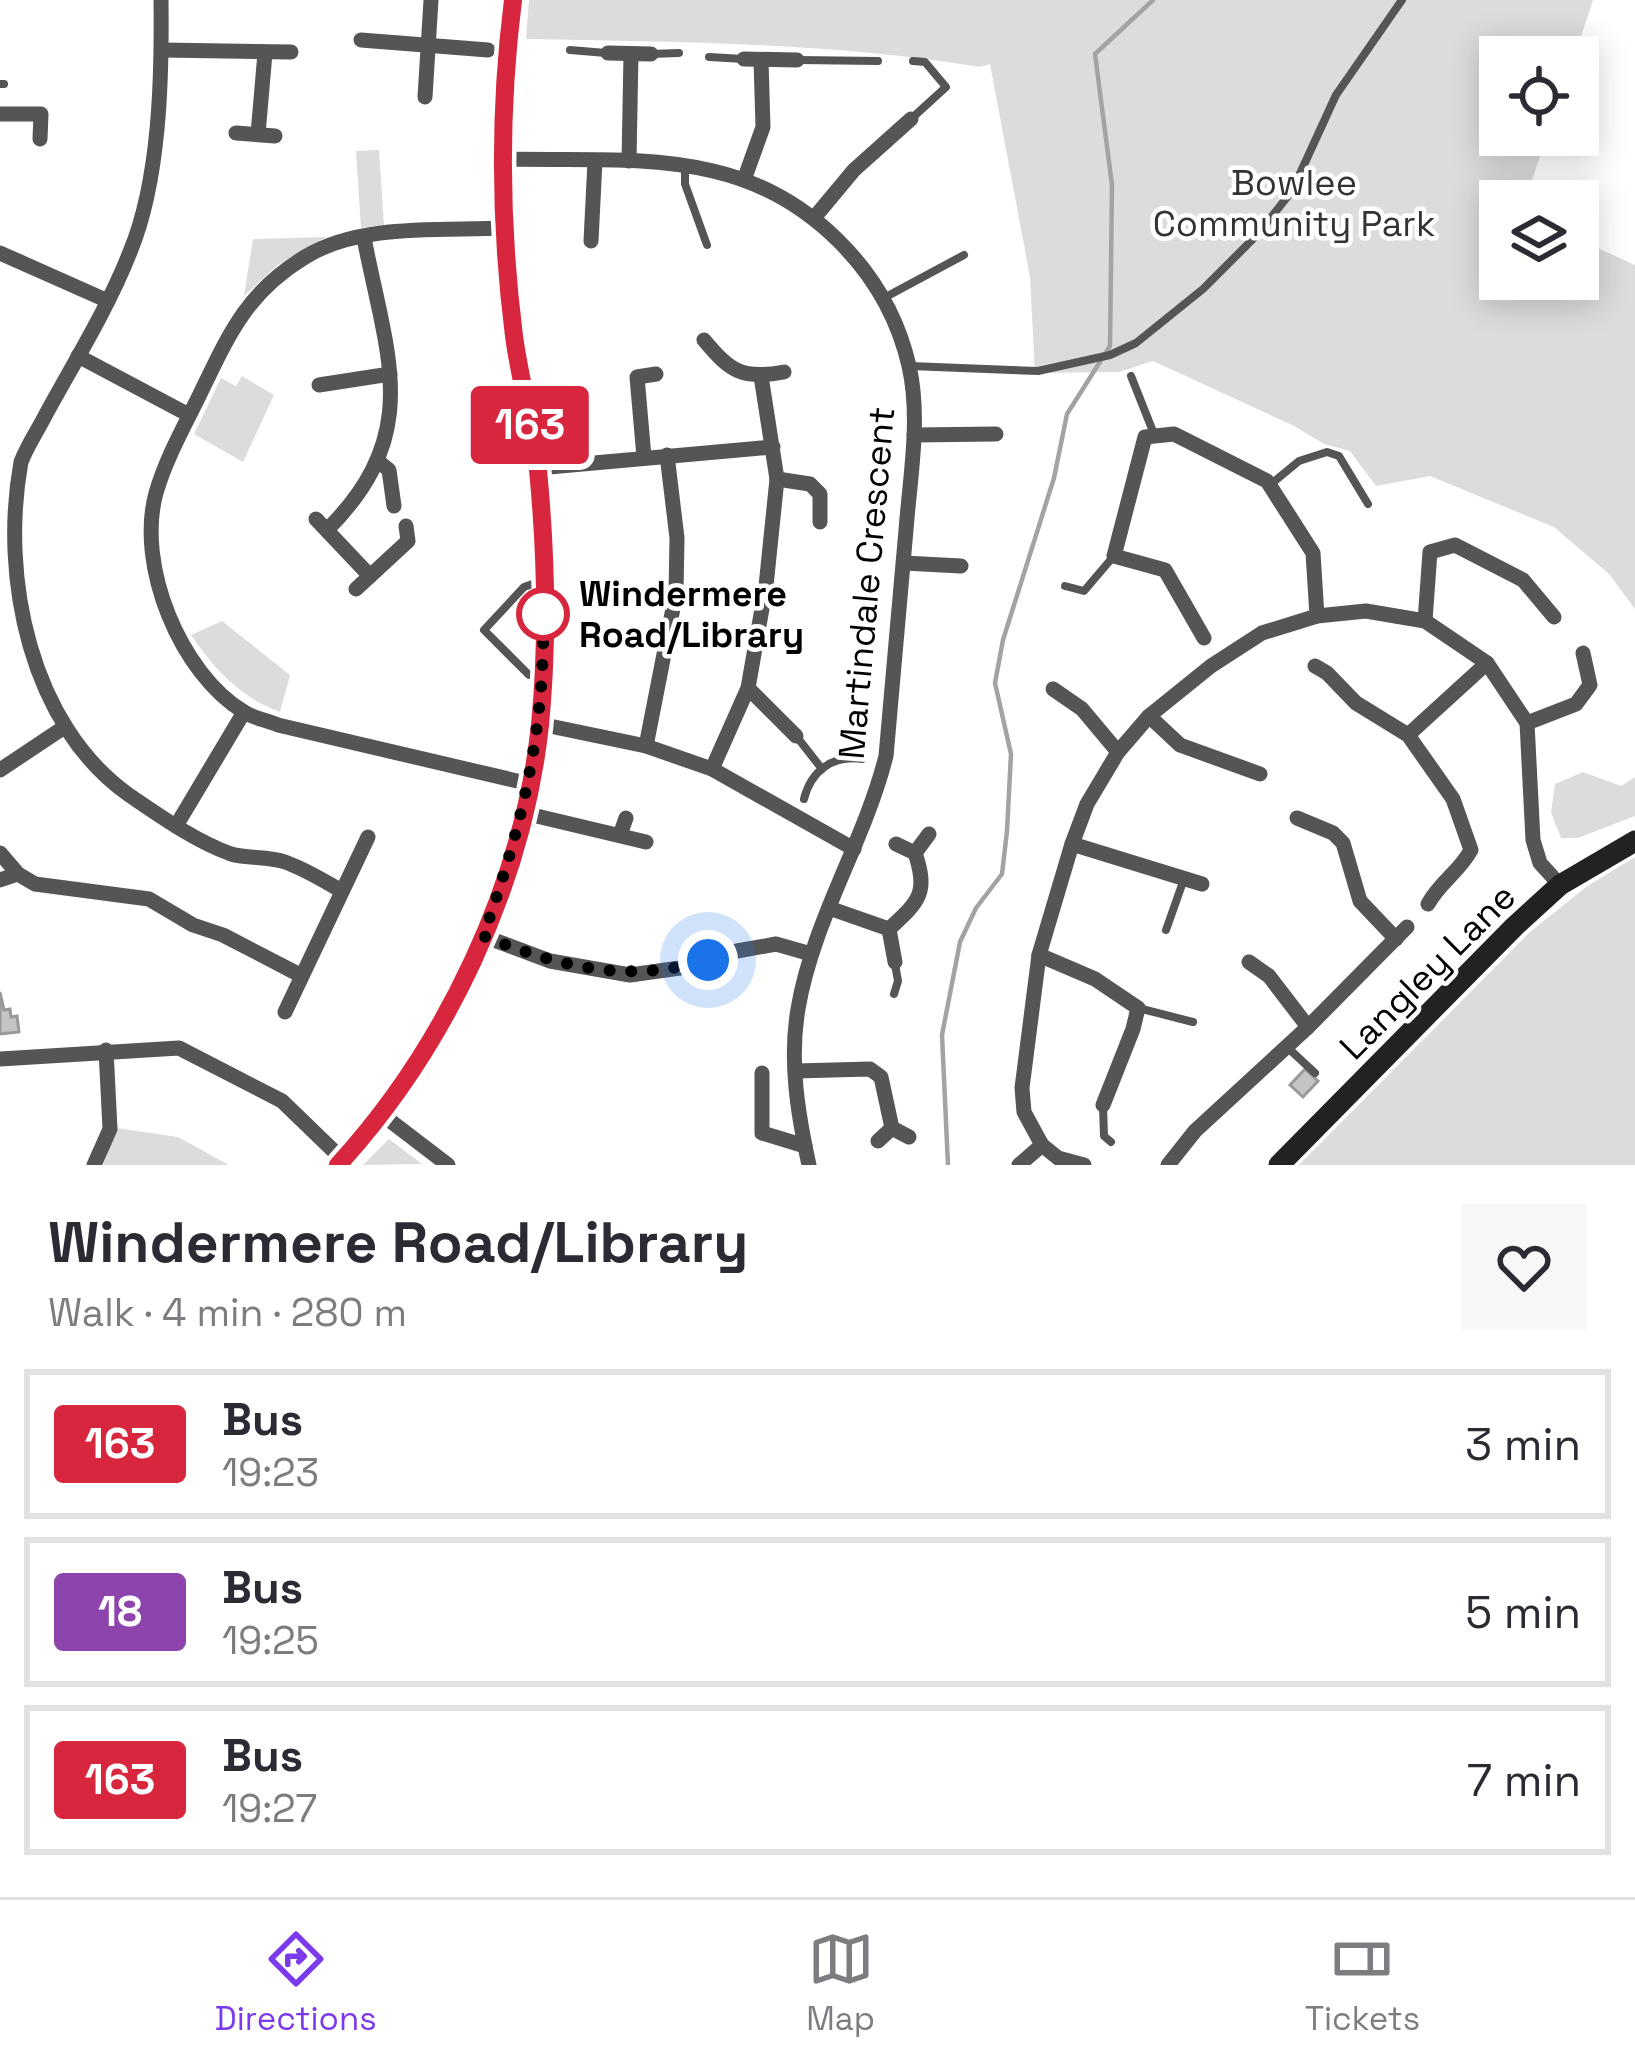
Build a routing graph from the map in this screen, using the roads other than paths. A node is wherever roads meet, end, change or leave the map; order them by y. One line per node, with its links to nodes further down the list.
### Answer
1 (161, 0): 7 (street)
2 (430, 0): 6 (street)
3 (514, 0): 28 (street)
4 (1402, 0): 44 (lane)
5 (362, 40): 6 (street)
6 (426, 42): 8 (street); 21 (street)
7 (162, 50): 12 (street); 41 (street)
8 (488, 50)
9 (570, 50): 13 (lane)
10 (291, 52): 12 (street)
11 (679, 52): 15 (lane)
12 (265, 53): 24 (street)
13 (608, 53): 14 (street)
14 (631, 54): 15 (street); 30 (street)
15 (651, 54)
16 (709, 57): 17 (lane)
17 (752, 60): 18 (street); 32 (street)
18 (797, 60): 20 (lane)
19 (913, 61): 23 (lane)
20 (878, 62)
21 (425, 97)
22 (0, 114): 25 (street)
23 (911, 118): 26 (street)
24 (236, 133)
25 (40, 139)
26 (886, 142): 27 (street); 33 (street)
27 (899, 158)
28 (504, 159): 29 (street, Martindale Crescent); 34 (street)
29 (595, 161): 30 (street, Martindale Crescent); 36 (street)
30 (629, 161): 31 (street, Martindale Crescent)
31 (685, 167): 32 (street, Martindale Crescent); 37 (lane)
32 (744, 180): 33 (street, Martindale Crescent)
33 (814, 218): 40 (street, Martindale Crescent)
34 (504, 228): 35 (street); 59 (street)
35 (364, 238): 46 (street); 51 (street)
36 (591, 242)
37 (706, 245)
38 (0, 253): 41 (street)
39 (964, 255): 40 (lane)
40 (882, 299): 44 (street, Martindale Crescent)
41 (108, 301): 43 (street)
42 (704, 340): 48 (street)
43 (78, 356): 51 (street); 87 (street)
44 (909, 366): 53 (street, Martindale Crescent)
45 (784, 371): 48 (street)
46 (390, 374): 50 (street); 58 (street)
47 (656, 374): 57 (street)
48 (760, 376): 55 (street)
49 (1131, 376): 54 (lane)
50 (320, 385)
51 (189, 416): 83 (street)
52 (996, 434): 53 (street)
53 (914, 435): 67 (street, Martindale Crescent)
54 (1155, 436): 61 (street); 66 (street)
55 (773, 447): 56 (street); 60 (street)
56 (667, 455): 57 (street); 90 (street)
57 (644, 457): 59 (street)
58 (380, 462): 63 (street); 69 (street)
59 (538, 468): 70 (street)
60 (777, 479): 64 (street); 81 (street)
61 (1270, 485): 62 (lane); 73 (street)
62 (1368, 505)
63 (394, 506)
64 (820, 522)
65 (406, 526): 69 (street)
66 (1114, 556): 71 (lane); 76 (street)
67 (904, 563): 68 (street); 110 (street, Martindale Crescent)
68 (961, 566)
69 (370, 576): 72 (street)
70 (543, 580): 80 (street); 80 (lane)
71 (1065, 586)
72 (356, 589)
73 (1317, 616): 75 (street); 84 (street)
74 (1554, 617): 75 (street)
75 (1425, 622): 78 (street)
76 (1204, 638)
77 (1583, 653): 85 (street)
78 (1487, 663): 85 (street); 88 (street)
79 (1315, 666): 88 (street)
80 (542, 676): 86 (street)
81 (748, 688): 89 (street); 93 (street)
82 (1053, 689): 91 (street)
83 (244, 712): 97 (street); 102 (street)
84 (1149, 716): 91 (street); 96 (street)
85 (1527, 723): 117 (street)
86 (540, 724): 90 (street); 97 (street)
87 (63, 728): 95 (street); 102 (street)
88 (1408, 735): 119 (street)
89 (796, 736): 94 (lane)
90 (646, 746): 93 (street)
91 (1118, 752): 109 (street)
92 (862, 759): 94 (lane)
93 (712, 769): 110 (street)
94 (822, 769): 98 (lane)
95 (0, 770)
96 (1260, 774)
97 (530, 784): 99 (street)
98 (804, 799)
99 (524, 813): 103 (street); 123 (street)
100 (626, 818): 103 (street)
101 (1298, 818): 133 (street)
102 (176, 826): 118 (street)
103 (620, 835): 106 (street)
104 (929, 835): 112 (street)
105 (368, 837): 118 (street)
106 (646, 842)
107 (1635, 842): 117 (street, Langley Lane)
108 (896, 844): 112 (street)
109 (1072, 844): 114 (street); 125 (street)
110 (854, 849): 120 (street, Martindale Crescent)
111 (0, 853): 113 (street)
112 (915, 853): 121 (street)
113 (19, 874): 115 (street); 128 (street)
114 (1184, 878): 116 (street); 122 (lane)
115 (0, 880)
116 (1202, 884)
117 (1560, 885): 155 (street, Langley Lane)
118 (342, 890): 128 (street)
119 (1428, 904)
120 (829, 908): 121 (street); 124 (street, Martindale Crescent)
121 (889, 929): 126 (street)
122 (1166, 930)
123 (483, 936): 124 (street); 141 (street)
124 (811, 954): 137 (street, Martindale Crescent)
125 (1039, 955): 130 (street); 146 (street)
126 (895, 962): 129 (lane)
127 (1249, 962): 133 (street)
128 (300, 975): 131 (street)
129 (894, 994)
130 (1138, 1008): 132 (lane); 140 (street)
131 (285, 1012)
132 (1193, 1022)
133 (1308, 1027): 134 (street)
134 (1287, 1047): 138 (lane); 154 (street)
135 (106, 1050): 136 (street); 149 (street); 150 (street)
136 (0, 1059)
137 (796, 1071): 142 (street); 147 (street, Martindale Crescent)
138 (1315, 1072)
139 (762, 1073): 147 (street)
140 (1103, 1105): 145 (lane)
141 (380, 1112): 149 (street); 151 (street)
142 (892, 1128): 143 (street); 144 (street)
143 (909, 1137)
144 (878, 1142)
145 (1111, 1142)
146 (1042, 1145): 148 (street); 153 (street)
147 (805, 1146): 152 (street, Martindale Crescent)
148 (1014, 1161)
149 (341, 1162)
150 (94, 1165)
151 (448, 1165)
152 (809, 1165)
153 (1084, 1165)
154 (1168, 1165)
155 (1280, 1165)

